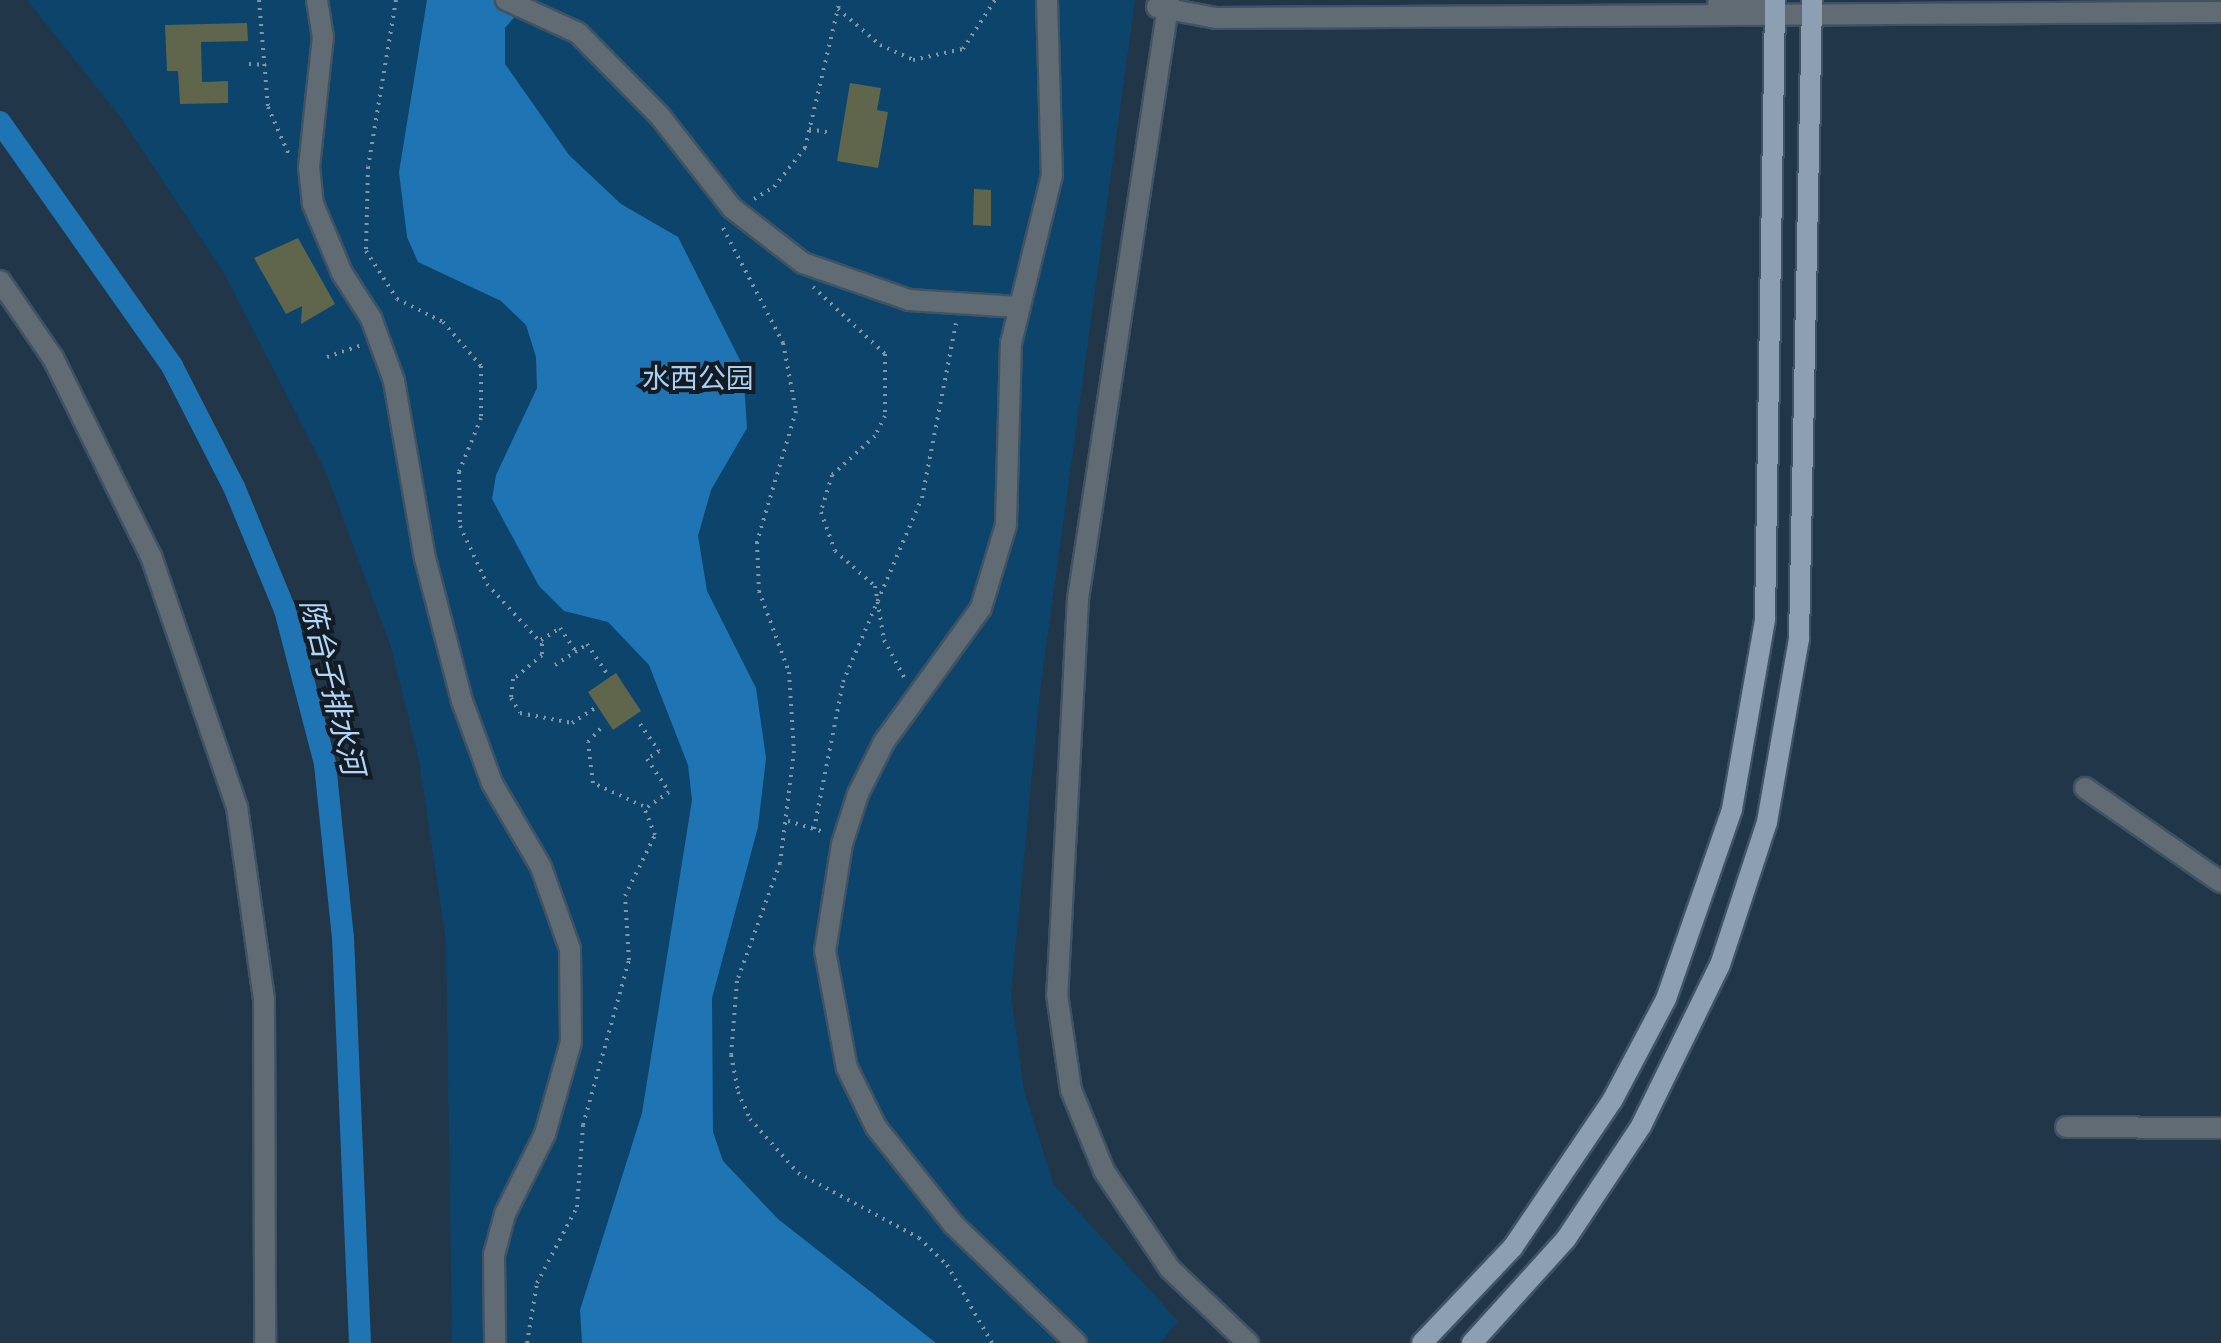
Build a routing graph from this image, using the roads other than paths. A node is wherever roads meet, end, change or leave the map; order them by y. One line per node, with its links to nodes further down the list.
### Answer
1 (317, 0): 15 (street)
2 (506, 0): 9 (street)
3 (1047, 0): 9 (street)
4 (1166, 3): 5 (street); 17 (street); 18 (street)
5 (1770, 5): 6 (street); 19 (main road)
6 (1812, 8): 7 (street); 20 (main road)
7 (2221, 12)
8 (0, 281): 14 (street)
9 (1018, 307): 16 (street)
10 (2085, 788): 11 (street)
11 (2221, 882)
12 (2066, 1127): 13 (street)
13 (2221, 1128)
14 (265, 1343)
15 (495, 1343)
16 (1076, 1343)
17 (1230, 1343)
18 (1248, 1343)
19 (1422, 1343)
20 (1472, 1343)

